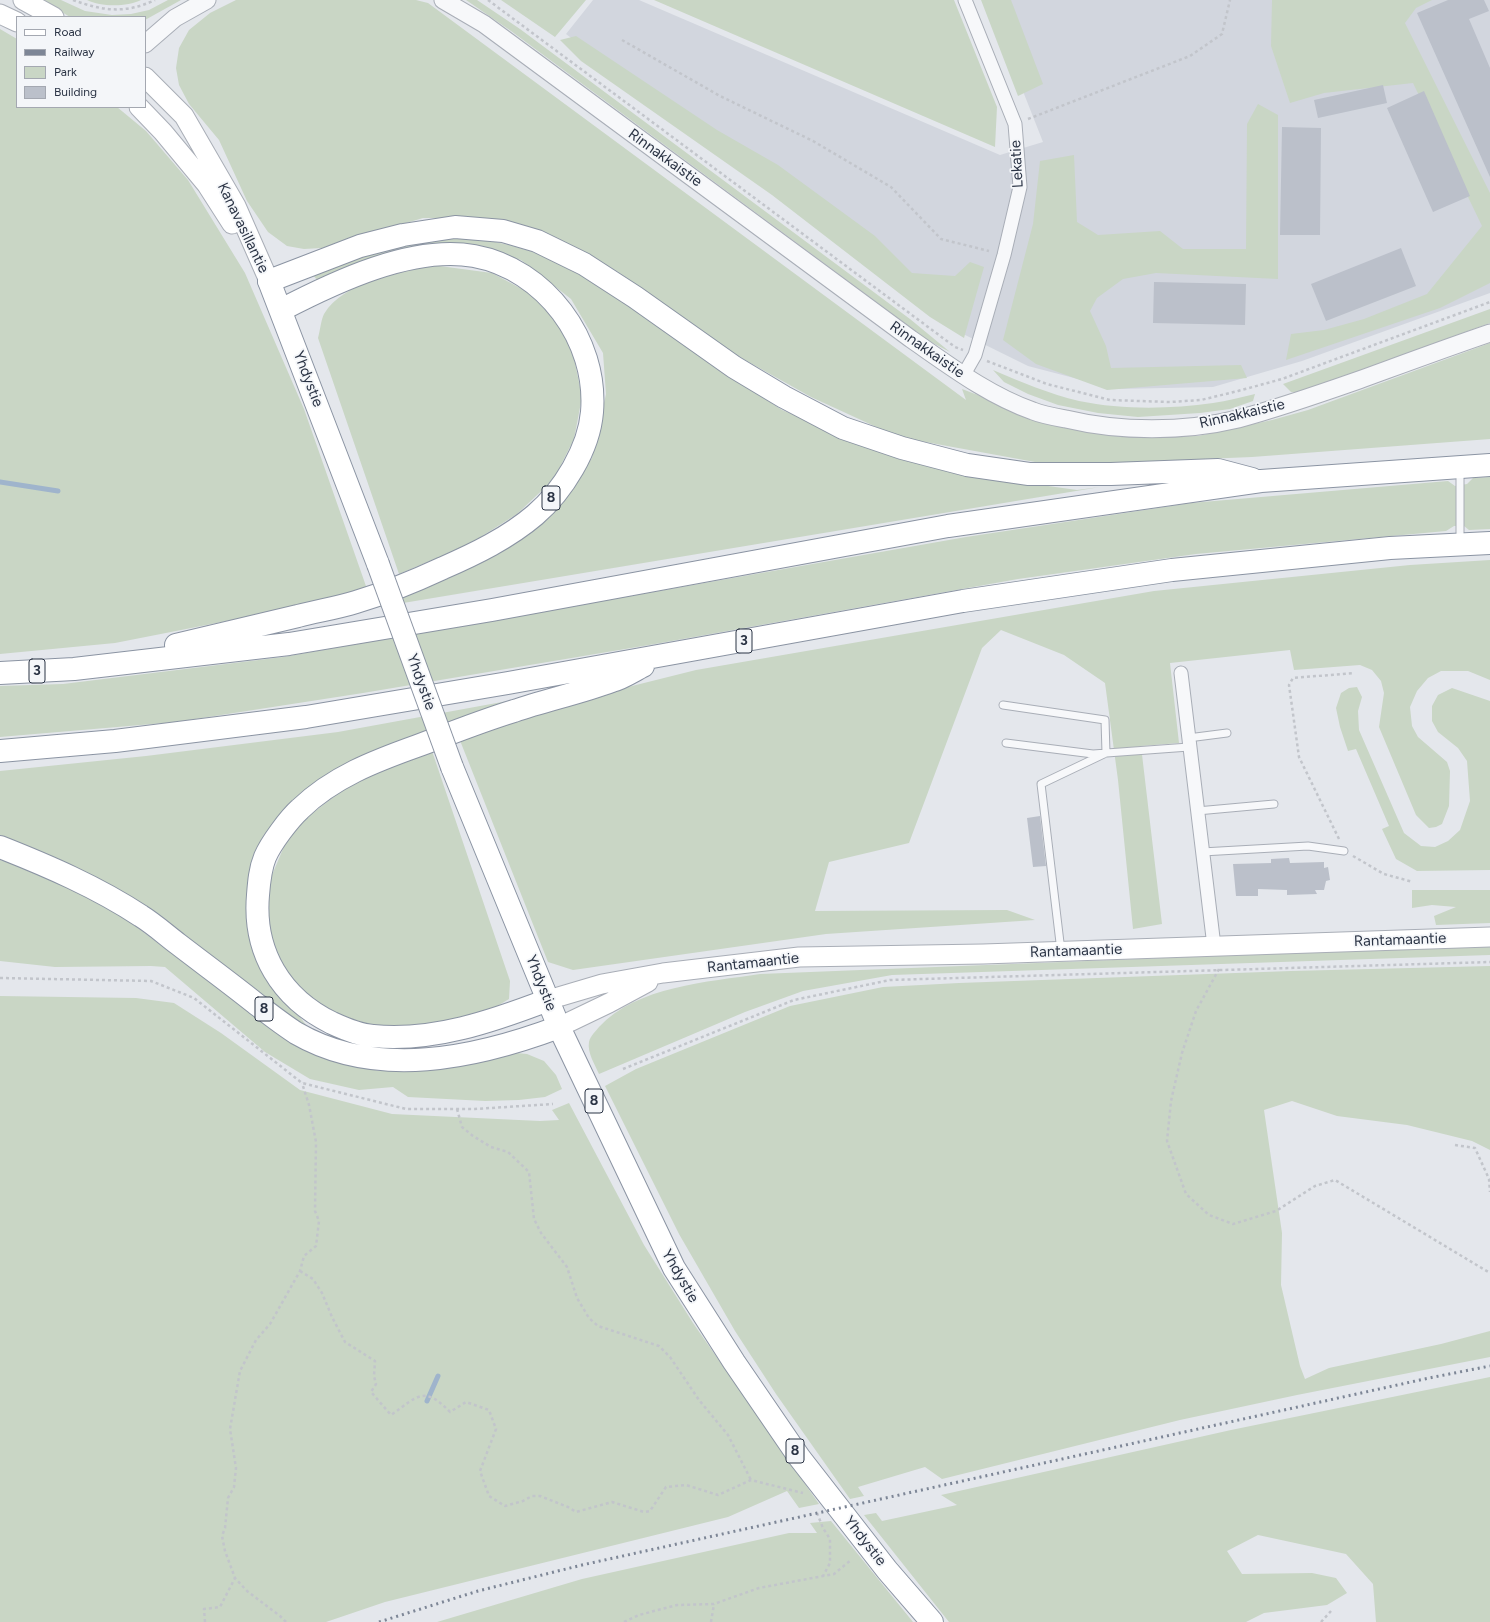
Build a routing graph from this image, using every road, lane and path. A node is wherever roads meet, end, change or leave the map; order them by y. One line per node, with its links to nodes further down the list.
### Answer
1 (23, 0): 10 (main road)
2 (73, 0): 3 (path)
3 (155, 0)
4 (207, 0): 13 (street)
5 (443, 0): 23 (street, Rinnakkaistie)
6 (488, 0): 22 (path)
7 (965, 0): 16 (street, Lekatie)
8 (1230, 0): 16 (path)
9 (0, 14): 11 (main road)
10 (52, 16)
11 (16, 22)
12 (622, 40): 17 (path)
13 (146, 43)
14 (146, 78): 18 (main road, Kanavasillantie)
15 (139, 108): 18 (main road, Kanavasillantie)
16 (1015, 124): 17 (street, Lekatie)
17 (1004, 255): 22 (street, Lekatie)
18 (269, 281): 20 (highway, Yhdystie); 26 (highway)
19 (1490, 302): 22 (path)
20 (281, 310): 30 (highway, 8); 53 (highway, Yhdystie / 8, bridge)
21 (1490, 333): 23 (street, Rinnakkaistie)
22 (975, 355): 23 (street, Lekatie)
23 (963, 376)
24 (1490, 465): 25 (highway, 3)
25 (1460, 467): 26 (highway, 3); 28 (lane)
26 (1261, 481): 30 (highway, 3)
27 (1490, 544): 28 (highway, 3)
28 (1460, 545): 29 (highway, 3)
29 (666, 655): 38 (highway, 3); 53 (highway)
30 (74, 669): 31 (highway, 3)
31 (0, 673)
32 (1354, 673): 43 (path)
33 (1181, 674): 36 (street)
34 (1003, 705): 39 (lane)
35 (1227, 733): 36 (lane)
36 (1189, 742): 39 (lane); 41 (street)
37 (1006, 743): 39 (lane)
38 (0, 752)
39 (1106, 754): 48 (lane)
40 (1274, 804): 41 (lane)
41 (1197, 811): 44 (street)
42 (0, 847): 54 (highway, 8)
43 (1344, 851): 44 (lane); 45 (path)
44 (1202, 852): 47 (street)
45 (1413, 882)
46 (1490, 937): 47 (main road, Rantamaantie)
47 (1214, 946): 48 (main road, Rantamaantie)
48 (1061, 951): 51 (main road, Rantamaantie)
49 (1490, 962): 50 (path)
50 (1219, 969): 55 (path); 62 (path)
51 (663, 973): 53 (main road, Rantamaantie); 54 (main road, Rantamaantie)
52 (0, 978): 56 (path)
53 (548, 1000): 54 (highway, Yhdystie / 8)
54 (559, 1027): 75 (highway, Yhdystie / 8)
55 (623, 1069)
56 (302, 1083): 58 (path); 61 (path)
57 (553, 1104): 58 (path)
58 (457, 1109): 63 (path)
59 (1455, 1145): 60 (path)
60 (1490, 1192)
61 (300, 1271): 63 (path); 68 (path)
62 (1490, 1273)
63 (751, 1480): 64 (path)
64 (805, 1494)
65 (815, 1509): 67 (path)
66 (851, 1560): 67 (path)
67 (823, 1576): 69 (path)
68 (236, 1578): 71 (path); 72 (path)
69 (714, 1604): 73 (path); 74 (path)
70 (1331, 1611): 76 (path)
71 (205, 1622)
72 (286, 1622)
73 (624, 1622)
74 (711, 1622)
75 (932, 1622)
76 (1321, 1622)

